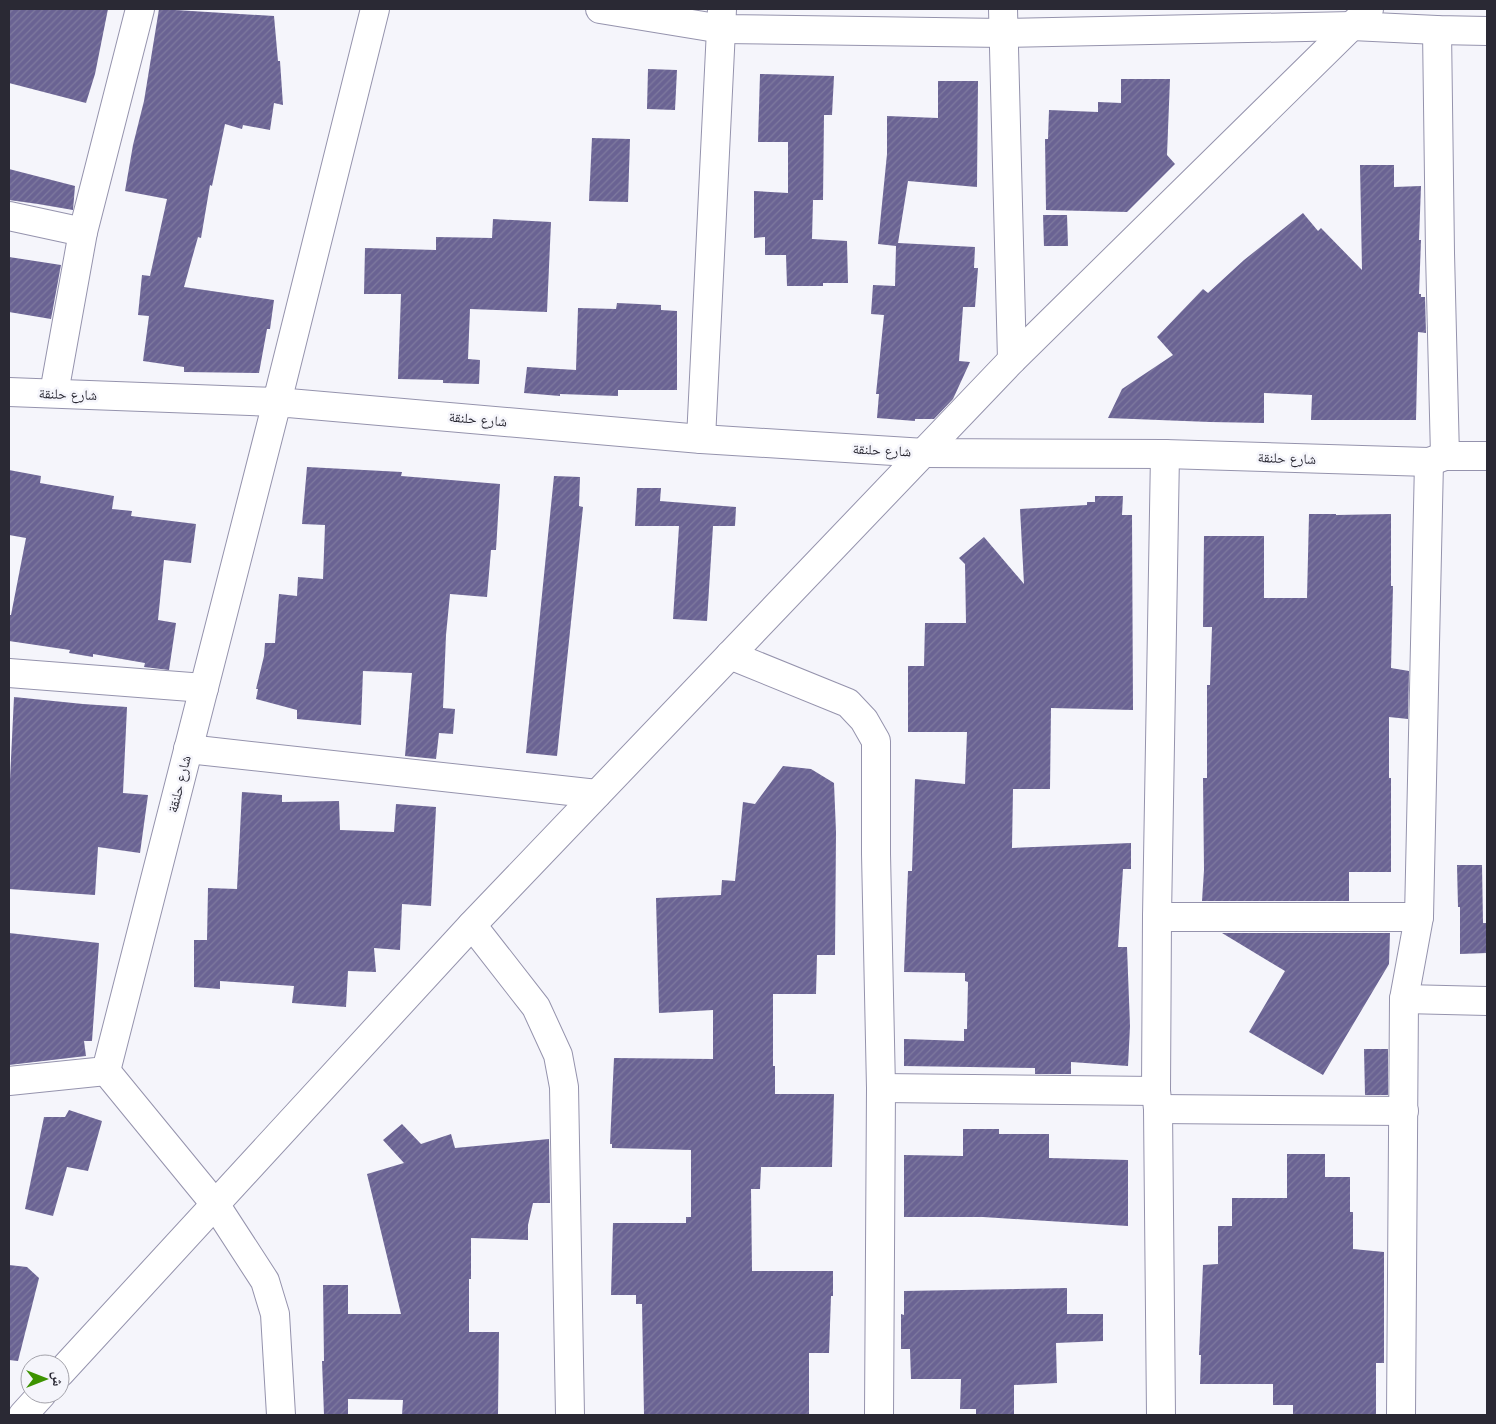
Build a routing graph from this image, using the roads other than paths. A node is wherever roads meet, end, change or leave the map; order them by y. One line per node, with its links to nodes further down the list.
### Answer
1 (140, 9): 10 (street)
2 (375, 9): 14 (street)
3 (600, 9): 5 (street)
4 (1361, 17): 6 (street); 7 (street); 11 (street)
5 (722, 19): 6 (street); 15 (street)
6 (1003, 21): 11 (street)
7 (1437, 30): 8 (street); 19 (street)
8 (1487, 31)
9 (9, 216): 10 (street)
10 (83, 232): 13 (street)
11 (1012, 360): 16 (street)
12 (9, 392): 13 (street, شارع حلنقة)
13 (54, 393): 14 (street, شارع حلنقة)
14 (277, 402): 15 (street, شارع حلنقة); 22 (street, شارع حلنقة)
15 (701, 439): 16 (street, شارع حلنقة)
16 (925, 453): 17 (street, شارع حلنقة); 20 (street)
17 (1166, 454): 19 (street, شارع حلنقة); 25 (street)
18 (1487, 456): 19 (street, شارع حلنقة)
19 (1437, 459): 26 (street)
20 (730, 655): 24 (street); 32 (street)
21 (9, 673): 22 (street)
22 (204, 688): 23 (street, شارع حلنقة)
23 (188, 749): 24 (street); 30 (street, شارع حلنقة)
24 (597, 794): 27 (street)
25 (1157, 917): 26 (street); 33 (street)
26 (1419, 917): 28 (street)
27 (472, 925): 35 (street); 40 (street)
28 (1404, 999): 29 (street); 34 (street)
29 (1487, 1001)
30 (106, 1071): 31 (street); 35 (street)
31 (9, 1081)
32 (881, 1088): 33 (street); 41 (street)
33 (1157, 1100): 34 (street); 42 (street)
34 (1404, 1111): 43 (street)
35 (215, 1204): 36 (street); 39 (street)
36 (70, 1362)
37 (33, 1404): 38 (street)
38 (23, 1415)
39 (281, 1415)
40 (570, 1415)
41 (878, 1415)
42 (1161, 1415)
43 (1401, 1415)

